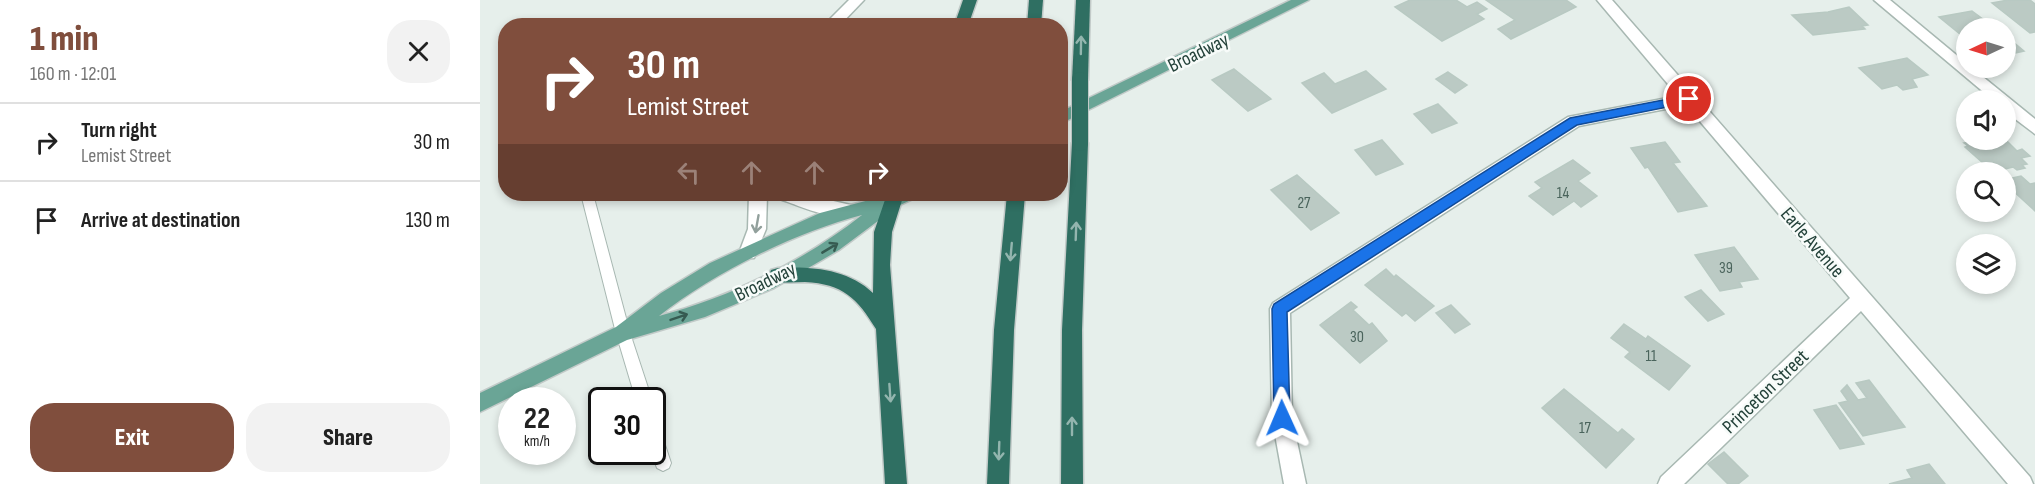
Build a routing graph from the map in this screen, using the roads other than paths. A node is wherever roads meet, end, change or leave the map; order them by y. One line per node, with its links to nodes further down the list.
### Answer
1 (857, 0): 8 (street)
2 (970, 0): 9 (highway)
3 (1036, 0): 10 (highway)
4 (1302, 0): 14 (main road, Broadway)
5 (1604, 0): 12 (street, Earle Avenue)
6 (1881, 0): 11 (street)
7 (1085, 4): 33 (highway, one-way to 7, bridge)
8 (838, 18)
9 (964, 18)
10 (1035, 18)
11 (1990, 90)
12 (1689, 99): 26 (street, Earle Avenue); 34 (street)
13 (2016, 112): 15 (street)
14 (1068, 114)
15 (2035, 128)
16 (589, 201): 27 (lane)
17 (759, 201): 24 (street, one-way to 24)
18 (804, 201): 23 (street)
19 (882, 201): 23 (main road, Broadway)
20 (892, 201): 25 (main road, Broadway, one-way to 20)
21 (896, 201): 28 (highway)
22 (1015, 201): 32 (highway, one-way to 32)
23 (849, 211): 24 (main road, Broadway)
24 (748, 253): 27 (main road, Broadway)
25 (778, 275): 27 (main road, Broadway, one-way to 25); 28 (highway)
26 (1862, 298): 35 (street, Princeton Street); 36 (street, Earle Avenue)
27 (623, 333): 29 (lane); 30 (main road, Broadway)
28 (886, 335): 31 (highway, one-way to 31)
29 (640, 387)
30 (480, 403)
31 (896, 484)
32 (998, 484)
33 (1072, 484)
34 (1295, 484)
35 (1669, 484)
36 (2022, 484)

